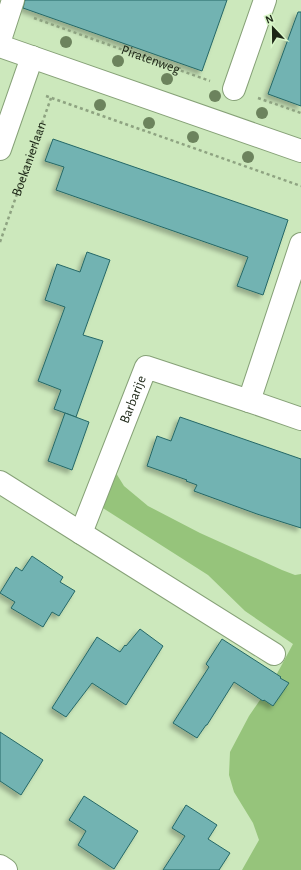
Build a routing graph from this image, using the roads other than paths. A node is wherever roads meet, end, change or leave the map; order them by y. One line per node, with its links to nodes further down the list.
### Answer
1 (265, 0): 6 (street)
2 (11, 5): 3 (street)
3 (0, 40)
4 (0, 46): 5 (street)
5 (32, 57): 7 (street); 8 (street)
6 (234, 89)
7 (0, 149)
8 (301, 151)
9 (301, 244): 10 (street)
10 (249, 401): 11 (street, Barbarije); 13 (street, Barbarije)
11 (301, 419)
12 (0, 482): 13 (street)
13 (81, 533): 14 (street)
14 (274, 654)
15 (0, 866): 16 (street)
16 (6, 870)

